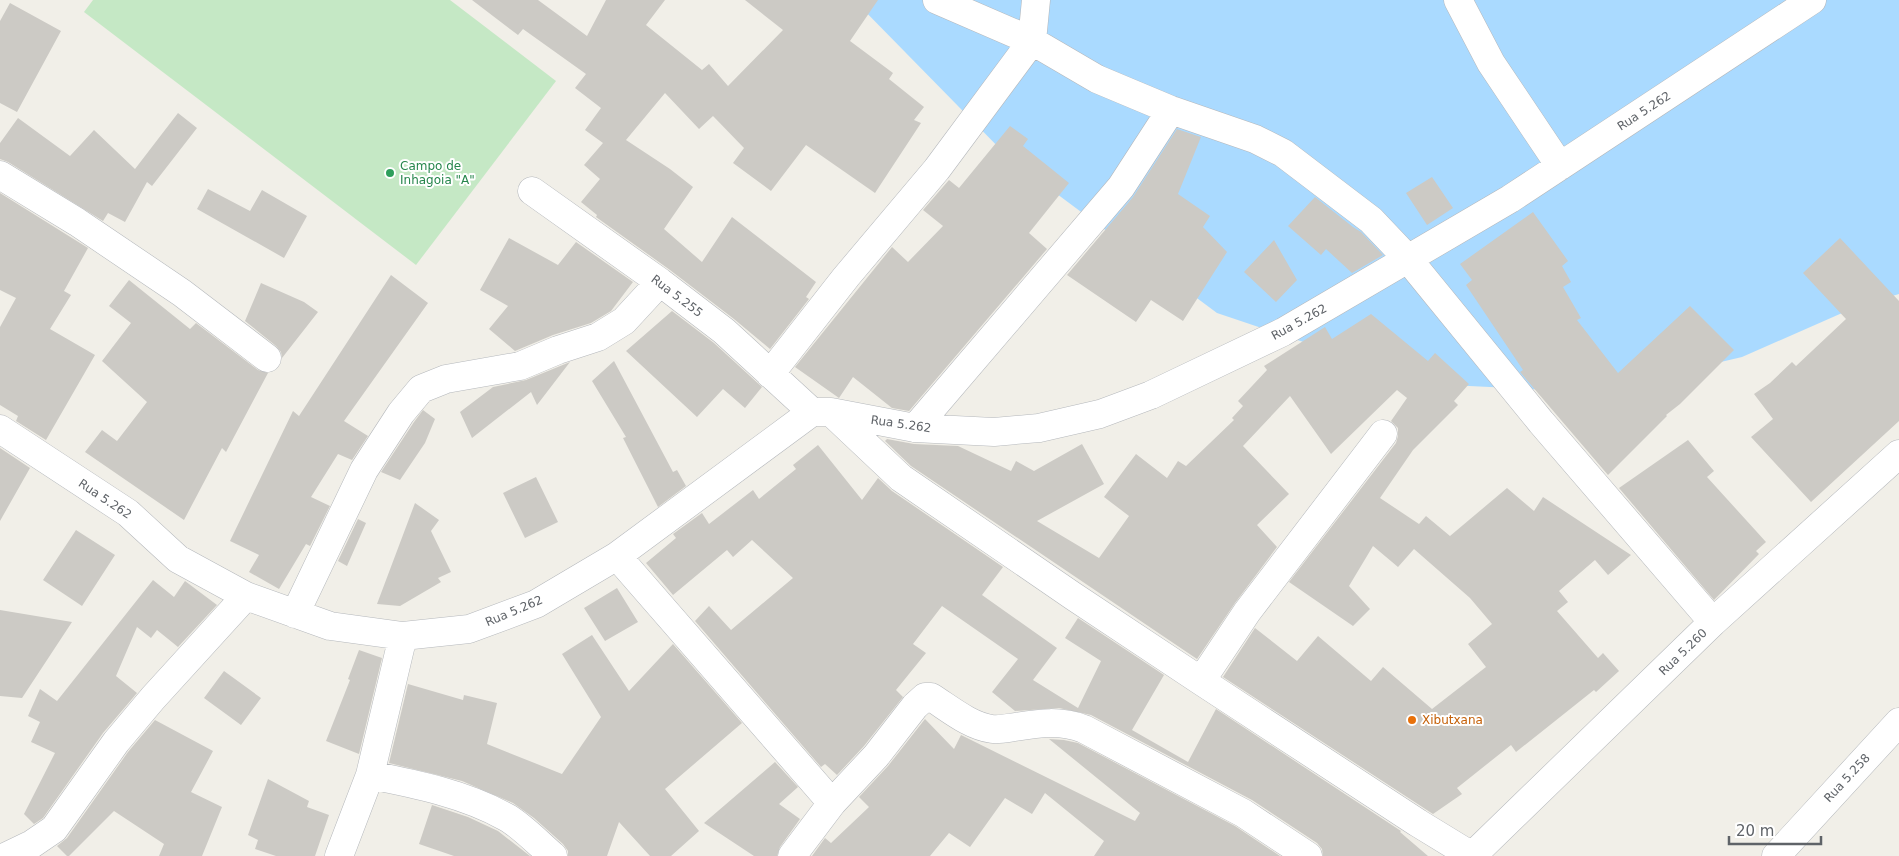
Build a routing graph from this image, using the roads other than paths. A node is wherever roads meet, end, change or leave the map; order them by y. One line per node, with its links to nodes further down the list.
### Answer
1 (937, 0): 5 (street)
2 (1036, 0): 5 (street)
3 (1458, 0): 7 (street)
4 (1812, 0): 7 (street, Rua 5.262)
5 (1032, 41): 6 (street); 13 (street)
6 (1171, 110): 10 (street); 15 (street)
7 (1560, 166): 10 (street, Rua 5.262)
8 (0, 175): 12 (street)
9 (532, 191): 11 (street, Rua 5.255)
10 (1408, 259): 15 (street, Rua 5.262); 22 (street)
11 (660, 282): 13 (street, Rua 5.255); 21 (street)
12 (267, 358)
13 (770, 374): 14 (street, Rua 5.255)
14 (822, 412): 15 (street, Rua 5.262); 19 (street, Rua 5.262); 24 (street, Rua 5.255)
15 (915, 428)
16 (1, 432): 20 (street, Rua 5.262)
17 (1383, 434): 24 (street)
18 (1899, 454): 22 (street, Rua 5.260)
19 (617, 556): 23 (street, Rua 5.262); 27 (street)
20 (246, 596): 21 (street, Rua 5.262); 28 (street)
21 (295, 614): 23 (street, Rua 5.262)
22 (1713, 622): 33 (street, Rua 5.260)
23 (403, 636): 26 (street)
24 (1201, 681): 33 (street, Rua 5.255)
25 (1899, 722): 34 (street, Rua 5.258)
26 (370, 775): 29 (street); 30 (street)
27 (832, 803): 31 (street); 32 (street)
28 (7, 856)
29 (339, 856)
30 (553, 856)
31 (792, 856)
32 (1308, 856)
33 (1472, 856)
34 (1776, 856)

